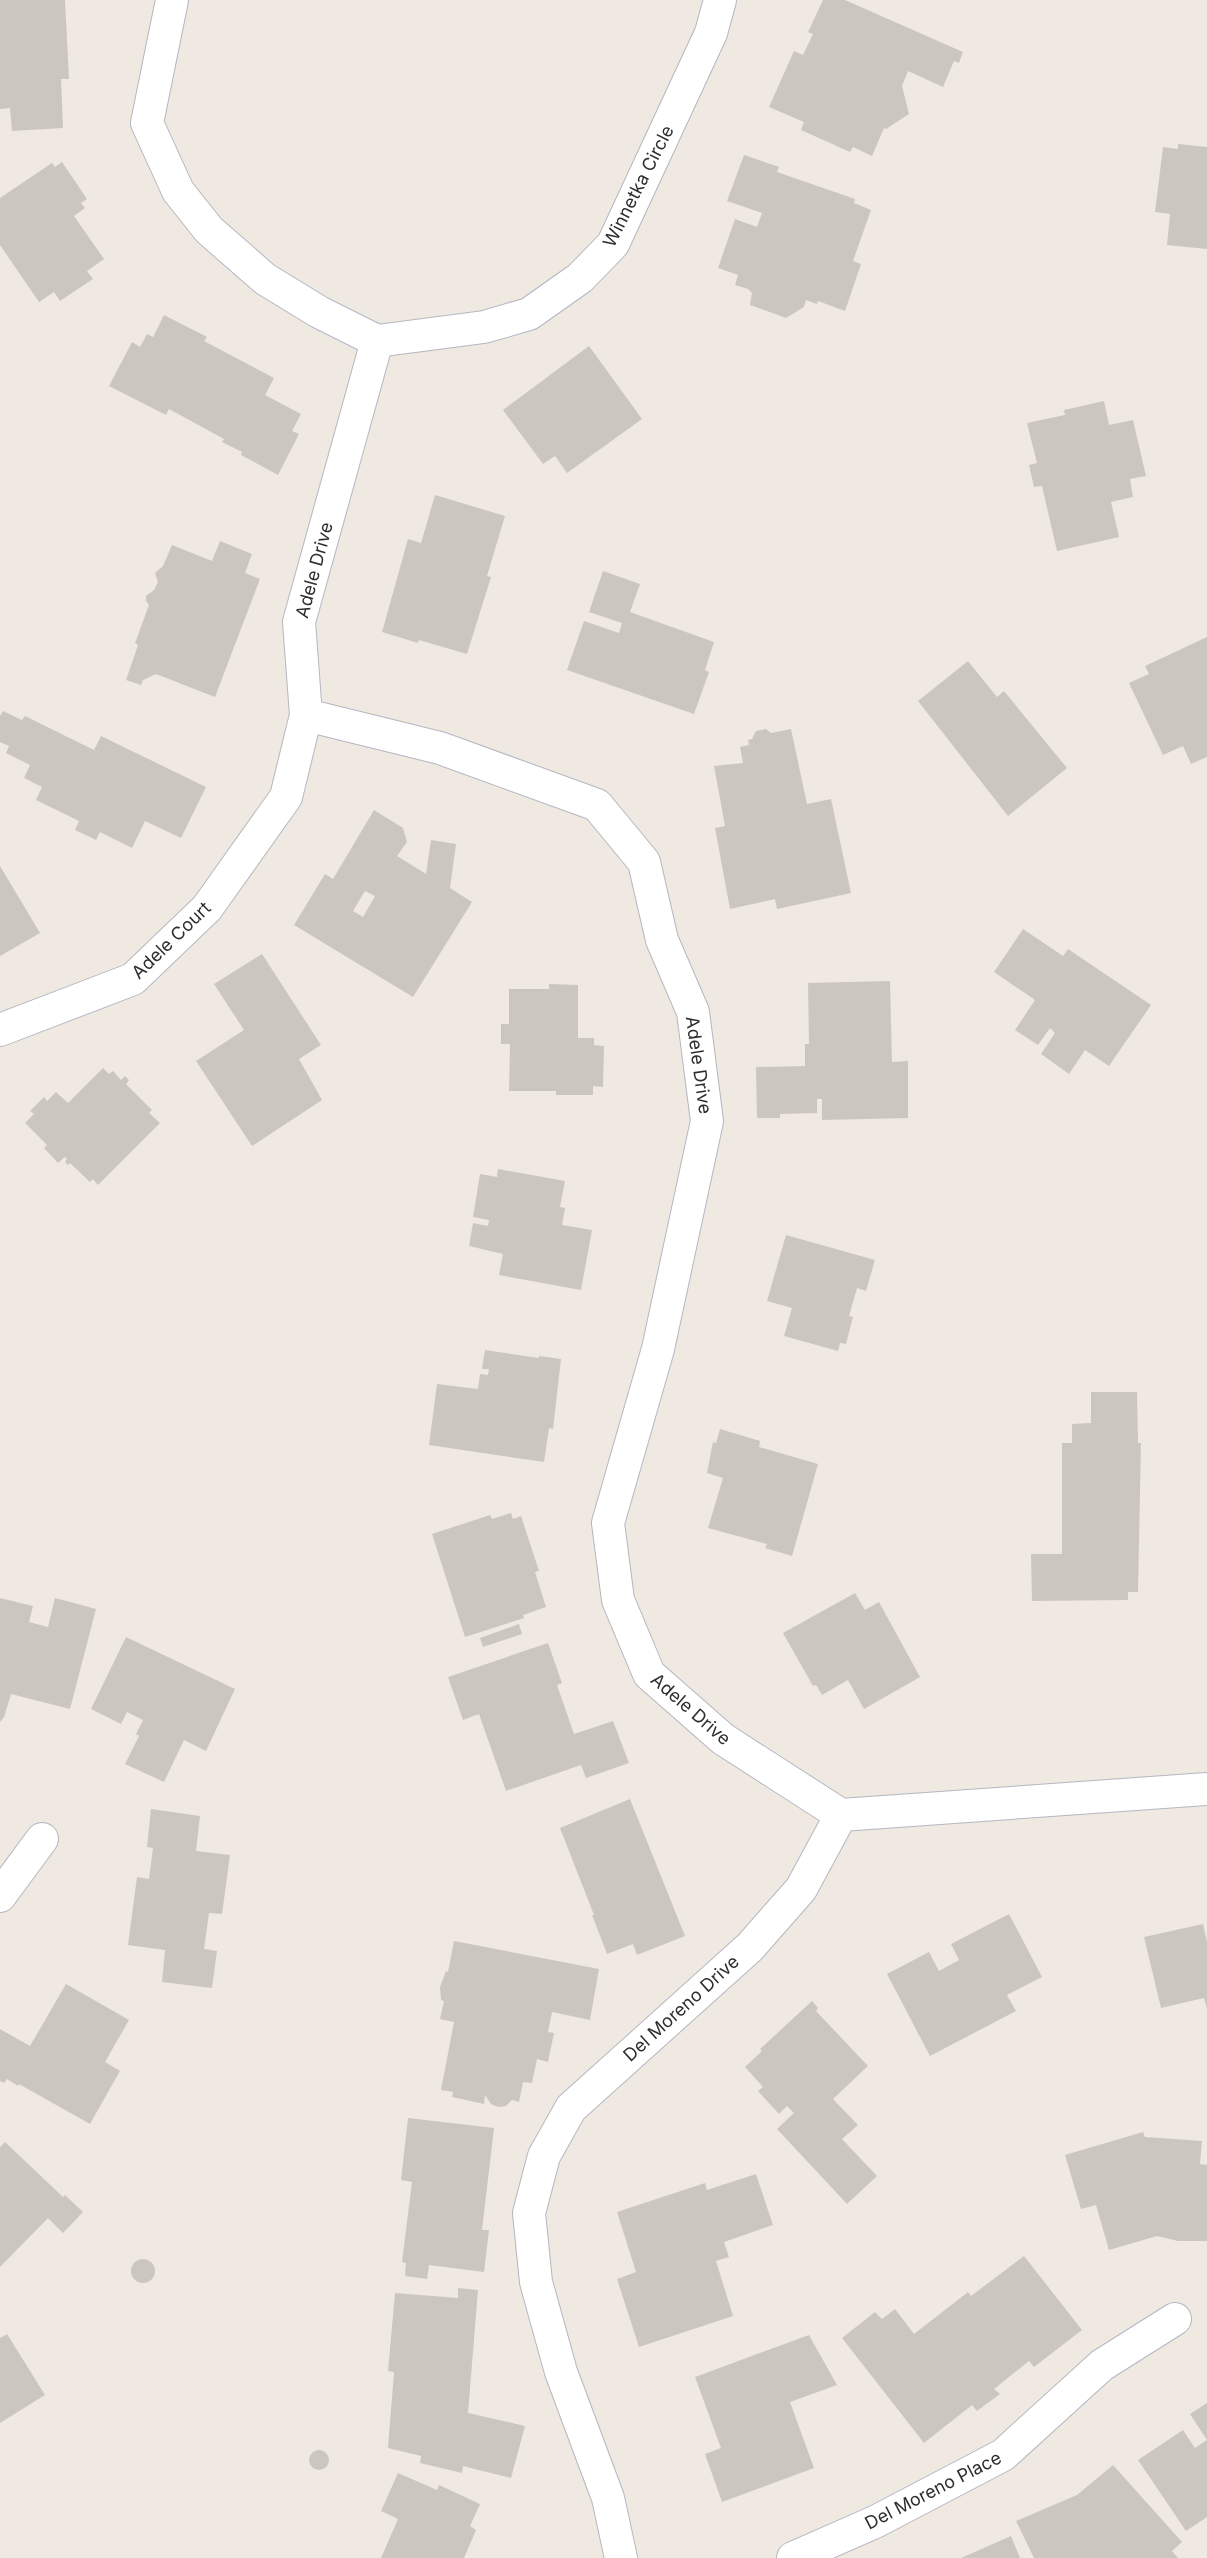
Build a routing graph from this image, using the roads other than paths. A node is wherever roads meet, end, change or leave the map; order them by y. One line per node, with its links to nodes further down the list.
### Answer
1 (172, 0): 3 (street)
2 (720, 0): 3 (street, Winnetka Circle)
3 (377, 341): 4 (street, Adele Drive)
4 (306, 715): 5 (street, Adele Court); 7 (street, Adele Drive)
5 (0, 1030)
6 (1207, 1788): 7 (street)
7 (841, 1815): 11 (street, Del Moreno Drive)
8 (42, 1839): 9 (street)
9 (0, 1896)
10 (1175, 2319): 12 (street, Del Moreno Place)
11 (621, 2558)
12 (793, 2558)

